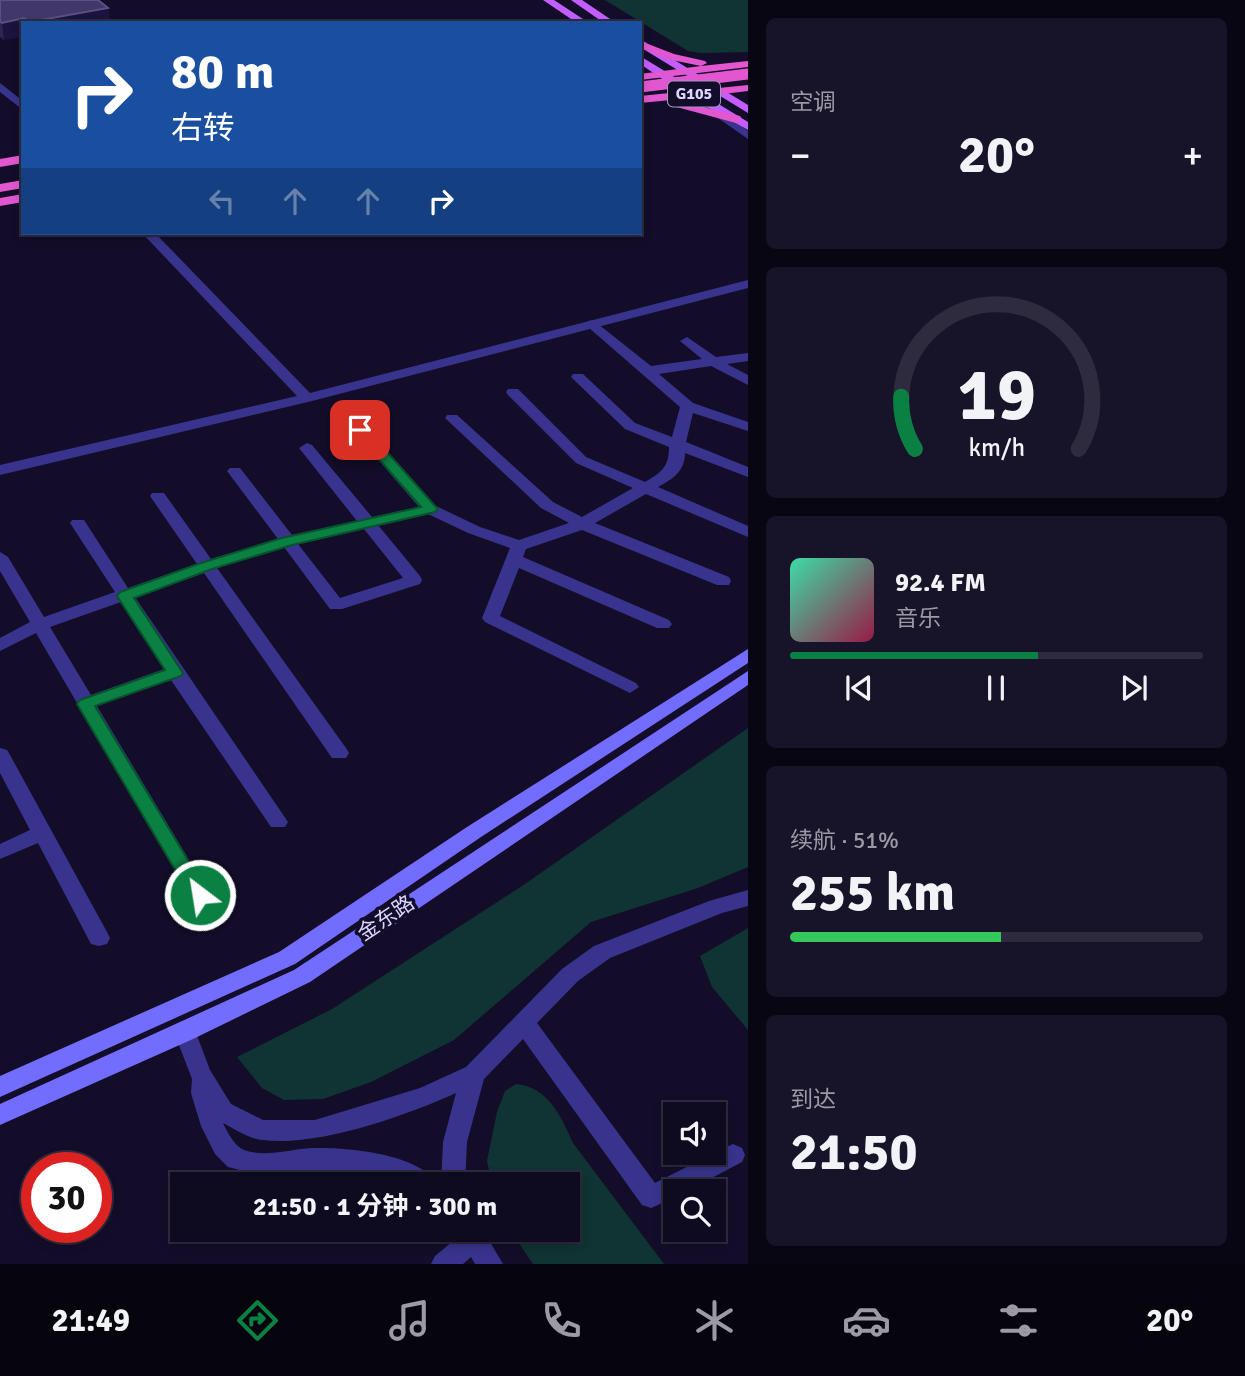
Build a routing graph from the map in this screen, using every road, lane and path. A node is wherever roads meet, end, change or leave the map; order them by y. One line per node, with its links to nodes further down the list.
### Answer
1 (548, 0): 3 (main road)
2 (576, 0): 4 (main road)
3 (581, 21)
4 (608, 21)
5 (644, 44): 7 (highway); 8 (main road)
6 (642, 60): 9 (main road)
7 (745, 67): 8 (highway, G105); 12 (highway, bridge)
8 (685, 71): 9 (highway, G105); 14 (main road)
9 (664, 74): 10 (highway, G105); 15 (main road)
10 (642, 77)
11 (0, 86): 19 (street)
12 (642, 86)
13 (748, 86): 14 (highway, G105); 17 (highway)
14 (720, 91): 15 (highway, G105); 20 (street)
15 (692, 94): 16 (highway, G105); 21 (street); 22 (main road)
16 (642, 99)
17 (642, 99)
18 (642, 99): 21 (highway)
19 (21, 105)
20 (748, 108)
21 (716, 112): 22 (highway); 24 (street)
22 (736, 119): 23 (main road)
23 (748, 127)
24 (748, 136)
25 (21, 159): 26 (highway)
26 (0, 163)
27 (21, 166): 28 (highway)
28 (0, 169)
29 (21, 173): 30 (highway)
30 (0, 176)
31 (21, 184): 32 (highway)
32 (0, 188)
33 (21, 191): 34 (highway)
34 (0, 195)
35 (21, 198): 36 (highway)
36 (0, 202)
37 (150, 235): 47 (street)
38 (748, 284): 39 (street)
39 (593, 324): 43 (street); 47 (street)
40 (687, 341): 42 (street)
41 (748, 357): 42 (street)
42 (715, 363): 43 (street); 45 (street)
43 (648, 371): 48 (street)
44 (578, 377): 52 (street)
45 (748, 381)
46 (513, 393): 57 (street)
47 (307, 398): 54 (street)
48 (688, 406): 50 (street); 52 (street)
49 (452, 418): 62 (street)
50 (748, 427)
51 (360, 430): 59 (street)
52 (677, 446): 56 (street); 57 (street)
53 (307, 448): 60 (street)
54 (0, 470)
55 (235, 471): 64 (street)
56 (748, 472)
57 (647, 489): 62 (street); 63 (street)
58 (159, 496): 67 (street)
59 (430, 509): 60 (street); 65 (street)
60 (367, 522): 64 (street); 64 (street)
61 (78, 523): 69 (street)
62 (582, 524): 65 (street); 68 (street)
63 (748, 532)
64 (288, 541): 67 (street)
65 (516, 552): 71 (street); 76 (street)
66 (0, 557): 70 (street)
67 (207, 566): 69 (street); 78 (street)
68 (723, 581)
69 (125, 596): 70 (street); 74 (street)
70 (40, 624): 72 (street); 77 (street)
71 (663, 624)
72 (0, 645)
73 (748, 655): 90 (main road, 金东路)
74 (175, 673): 77 (street); 80 (street)
75 (748, 677): 87 (main road, 金东路)
76 (630, 687)
77 (86, 704): 83 (street)
78 (339, 753)
79 (0, 755): 81 (street)
80 (278, 822)
81 (42, 832): 82 (street); 85 (street)
82 (0, 852)
83 (200, 895)
84 (748, 898): 86 (street)
85 (99, 937)
86 (525, 1024): 89 (street); 92 (street)
87 (185, 1032): 88 (street); 91 (main road, 金东路)
88 (200, 1073): 89 (street); 93 (street)
89 (474, 1074): 94 (street)
90 (0, 1087)
91 (0, 1115)
92 (733, 1155)
93 (401, 1172)
94 (452, 1172)
95 (462, 1242): 97 (street)
96 (476, 1242): 98 (street)
97 (444, 1264)
98 (490, 1264)

